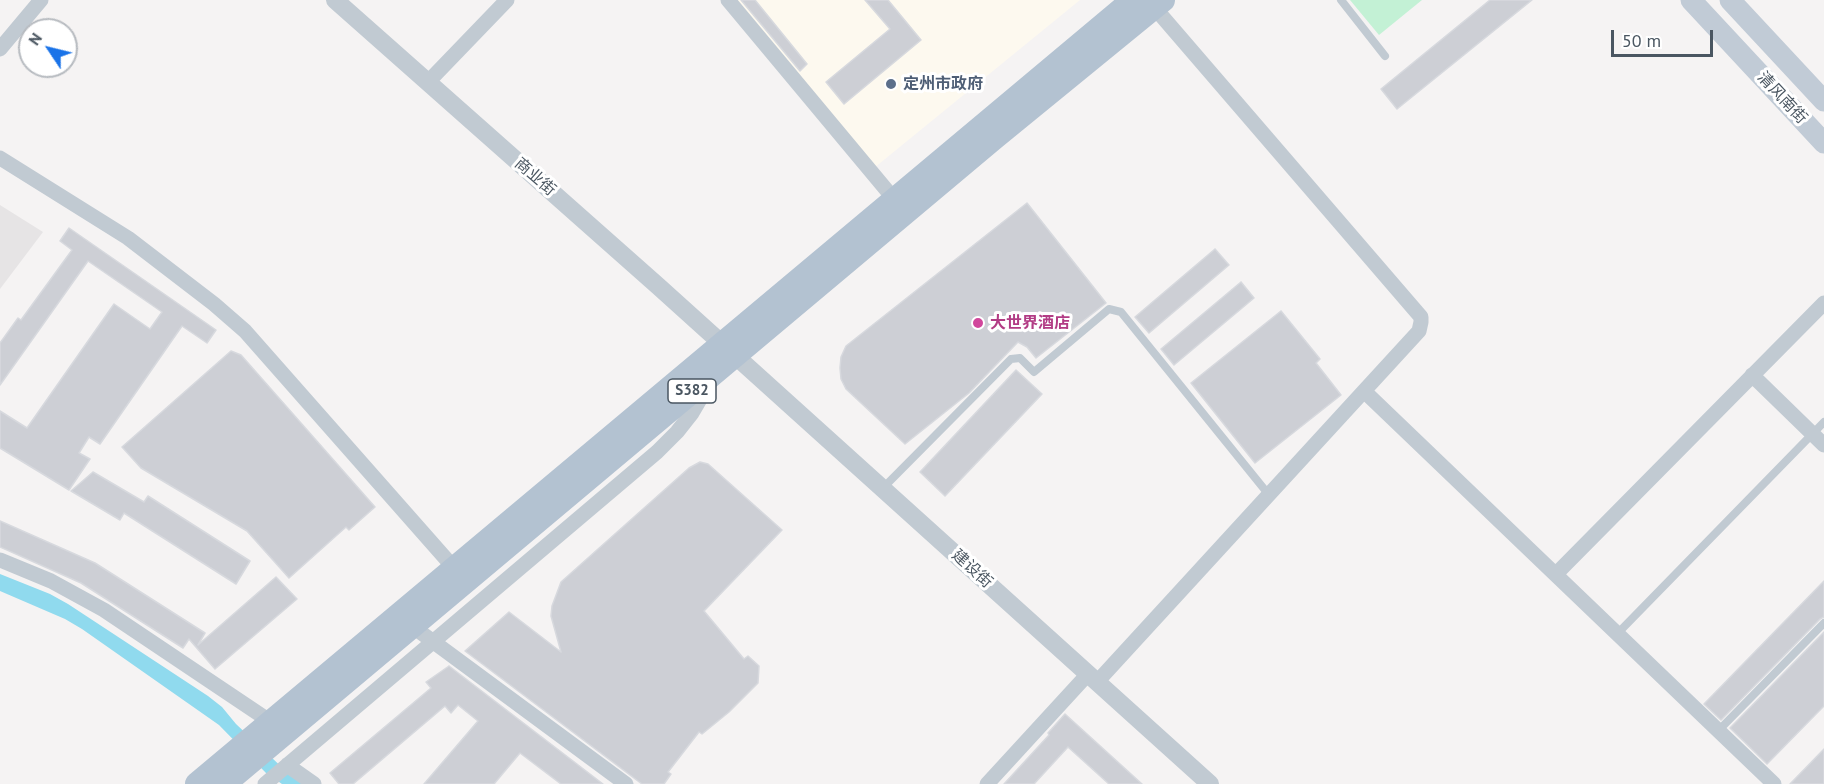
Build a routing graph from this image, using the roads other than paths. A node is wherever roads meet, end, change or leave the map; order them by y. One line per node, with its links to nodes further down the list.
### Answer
1 (41, 0): 9 (street)
2 (335, 0): 11 (street, 商业街)
3 (507, 0): 11 (street)
4 (728, 0): 15 (street)
5 (1341, 0): 10 (lane)
6 (1691, 0): 13 (main road, 清风南街)
7 (1730, 0): 12 (main road, 清风南街)
8 (1150, 2): 15 (main road, S382); 17 (main road, S382); 19 (street)
9 (0, 49)
10 (1385, 56)
11 (428, 82): 17 (street, 商业街)
12 (1824, 101)
13 (1824, 143)
14 (0, 158): 26 (street)
15 (894, 199): 17 (main road, S382)
16 (1824, 303): 18 (street)
17 (725, 356): 23 (street, 建设街); 26 (main road, S382); 29 (main road, S382); 31 (street)
18 (1752, 375): 21 (street); 27 (street)
19 (1364, 391): 24 (street); 27 (street)
20 (1824, 422): 21 (lane)
21 (1812, 434): 22 (street); 30 (lane)
22 (1824, 445)
23 (883, 488): 24 (lane); 32 (street, 建设街)
24 (1269, 495): 32 (street)
25 (0, 560): 33 (street)
26 (454, 568): 33 (main road, S382)
27 (1556, 573): 30 (street)
28 (1824, 623): 34 (lane)
29 (412, 626): 31 (street); 37 (main road, S382)
30 (1618, 633): 34 (street)
31 (434, 641): 35 (street); 40 (street)
32 (1093, 678): 41 (street); 42 (street, 建设街)
33 (271, 722): 36 (main road, S382)
34 (1719, 730): 43 (street)
35 (287, 765): 38 (street); 39 (street)
36 (197, 784)
37 (224, 784)
38 (265, 784)
39 (314, 784)
40 (626, 784)
41 (987, 784)
42 (1210, 784)
43 (1774, 784)

